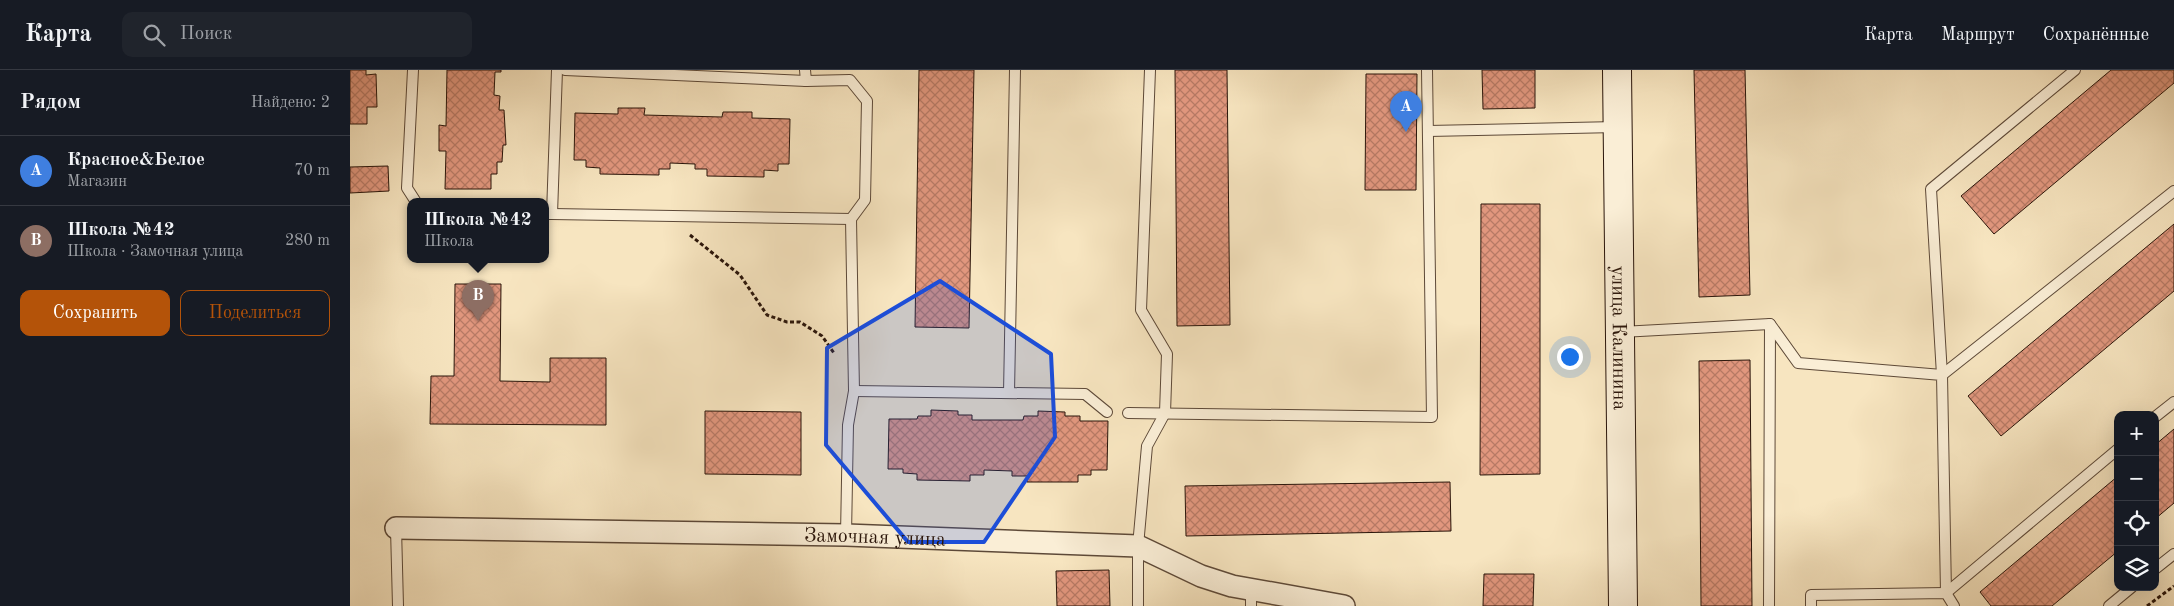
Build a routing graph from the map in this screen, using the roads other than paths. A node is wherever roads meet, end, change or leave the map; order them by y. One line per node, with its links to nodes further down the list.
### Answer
1 (413, 70): 13 (lane)
2 (557, 70): 14 (lane)
3 (565, 70): 9 (lane)
4 (1015, 70): 20 (lane)
5 (1150, 70): 24 (lane)
6 (1427, 70): 11 (lane)
7 (1617, 70): 10 (street, улица Калинина)
8 (2075, 70): 18 (lane)
9 (806, 75): 15 (lane)
10 (1618, 127): 11 (lane); 17 (street, улица Калинина)
11 (1428, 131): 24 (lane)
12 (2174, 191): 18 (lane)
13 (413, 198)
14 (549, 214): 15 (lane)
15 (851, 219): 19 (lane)
16 (1770, 324): 17 (lane); 18 (lane); 39 (lane)
17 (1620, 332): 38 (street, улица Калинина)
18 (1942, 375): 33 (lane)
19 (854, 386): 20 (lane); 28 (lane)
20 (1008, 393): 22 (lane)
21 (2174, 402): 25 (lane)
22 (1107, 412)
23 (1128, 413): 24 (lane)
24 (1165, 414): 29 (lane)
25 (2159, 414)
26 (2114, 452): 33 (lane)
27 (396, 528): 28 (street, Замочная улица); 35 (lane)
28 (846, 535): 29 (street, Замочная улица)
29 (1138, 546): 34 (street, Замочная улица); 36 (lane)
30 (2174, 554): 31 (lane)
31 (2159, 566)
32 (2127, 591): 42 (lane)
33 (1946, 593): 40 (lane); 41 (lane)
34 (1251, 598): 37 (street, Замочная улица)
35 (398, 606)
36 (1138, 606)
37 (1344, 606)
38 (1623, 606)
39 (1769, 606)
40 (1811, 606)
41 (1954, 606)
42 (2108, 606)

